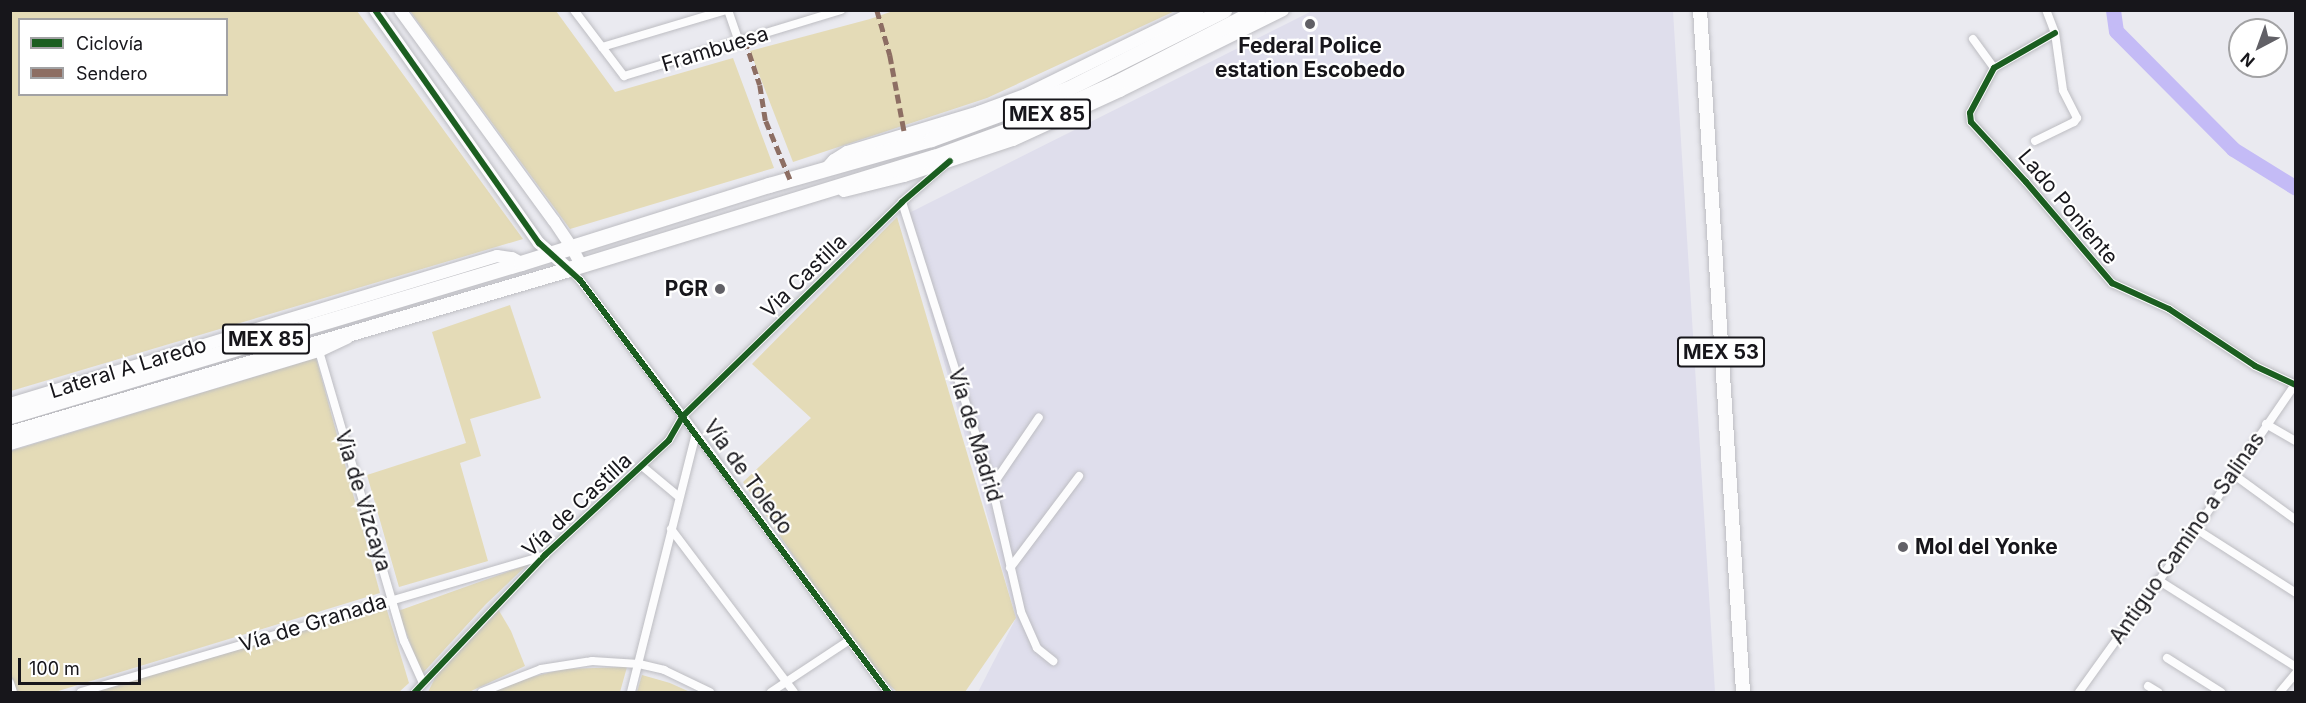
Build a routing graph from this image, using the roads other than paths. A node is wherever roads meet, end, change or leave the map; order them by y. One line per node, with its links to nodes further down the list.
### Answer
1 (375, 10): 23 (street)
2 (400, 10): 22 (street)
3 (574, 10): 15 (street)
4 (727, 10): 14 (street); 15 (street)
5 (841, 10): 14 (street, Frambuesa)
6 (1198, 10): 19 (street)
7 (1224, 10): 19 (highway, MEX 85)
8 (1257, 10): 20 (highway, MEX 85)
9 (1282, 10): 18 (street)
10 (1700, 10): 70 (main road, MEX 53)
11 (2046, 10): 12 (street)
12 (2055, 33): 16 (street); 17 (street)
13 (1973, 39): 16 (street)
14 (739, 42): 15 (street, Frambuesa)
15 (602, 47)
16 (1994, 68): 28 (street, Lado Poniente)
17 (2035, 141)
18 (950, 161): 20 (street); 21 (street, Via Castilla)
19 (825, 170): 22 (highway, MEX 85)
20 (825, 189): 25 (highway, MEX 85)
21 (902, 202): 31 (street, Via Castilla); 41 (street, Vía de Madrid)
22 (571, 246): 23 (highway, MEX 85); 25 (street)
23 (548, 253): 24 (highway, MEX 85); 25 (street)
24 (521, 263): 29 (street, Lateral A Laredo); 30 (highway, MEX 85)
25 (577, 272): 26 (highway, MEX 85); 31 (street, Vía de Toledo)
26 (357, 329): 27 (street, Lateral A Laredo); 34 (highway, MEX 85)
27 (319, 351): 37 (street, Lateral A Laredo); 50 (street, Via de Vizcaya)
28 (2295, 384): 33 (street, Antiguo Camino a Salinas)
29 (10, 404)
30 (10, 416)
31 (683, 416): 35 (street, Vía de Toledo); 38 (street, Vía de Castilla)
32 (1039, 417): 41 (street)
33 (2266, 424): 36 (street); 39 (street, Antiguo Camino a Salinas)
34 (10, 433)
35 (696, 434): 42 (street); 51 (street, Vía de Toledo)
36 (2295, 441)
37 (10, 444)
38 (642, 466): 42 (street); 46 (street, Vía de Castilla)
39 (2233, 474): 43 (street); 45 (street, Antiguo Camino a Salinas)
40 (1079, 476): 47 (street)
41 (992, 486): 47 (street, Vía de Madrid)
42 (678, 496): 44 (street)
43 (2295, 520)
44 (671, 529): 54 (street); 57 (street)
45 (2196, 529): 48 (street, Antiguo Camino a Salinas); 49 (street)
46 (546, 555): 50 (street, Vía de Granada); 59 (street, Vía de Castilla)
47 (1010, 568): 53 (street, Vía de Madrid)
48 (2158, 580): 55 (street); 71 (street, Antiguo Camino a Salinas)
49 (2295, 593)
50 (392, 599): 59 (street, Via de Vizcaya); 62 (street, Vía de Granada)
51 (848, 641): 57 (street); 69 (street, Vía de Toledo)
52 (2167, 658): 73 (street)
53 (1053, 661)
54 (639, 664): 64 (street); 65 (street); 66 (street)
55 (2295, 667)
56 (2295, 673): 74 (street)
57 (786, 681): 67 (street); 68 (street)
58 (10, 683): 61 (street)
59 (423, 683): 63 (street, Vía de Castilla)
60 (2148, 686): 72 (street)
61 (14, 693)
62 (81, 693)
63 (415, 693)
64 (482, 693)
65 (631, 693)
66 (710, 693)
67 (771, 693)
68 (794, 693)
69 (888, 693)
70 (1743, 693)
71 (2079, 693)
72 (2158, 693)
73 (2222, 693)
74 (2280, 693)

